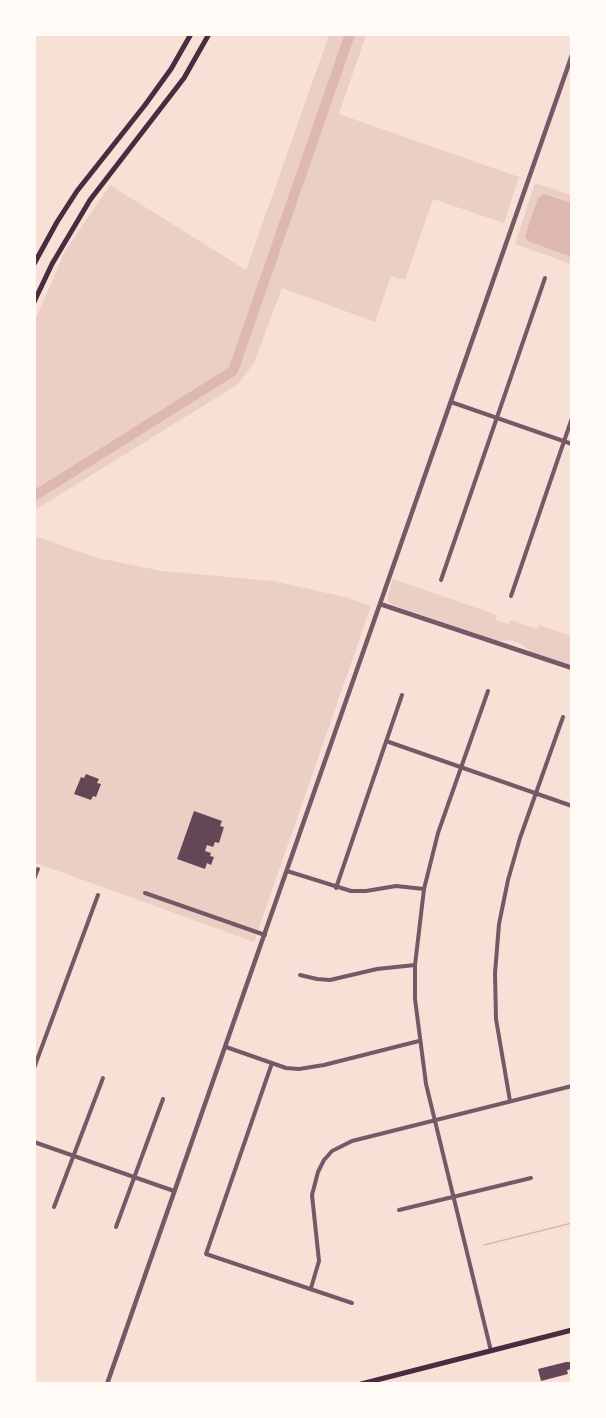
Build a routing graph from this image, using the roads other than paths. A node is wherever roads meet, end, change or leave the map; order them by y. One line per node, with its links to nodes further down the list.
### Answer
1 (191, 34): 4 (main road)
2 (209, 34): 6 (main road)
3 (572, 55): 7 (street)
4 (34, 264)
5 (545, 278): 8 (street)
6 (34, 302)
7 (451, 402): 8 (street); 14 (street)
8 (497, 418): 10 (street); 12 (street)
9 (572, 418): 10 (street)
10 (563, 441): 11 (street); 13 (street)
11 (572, 444)
12 (441, 580)
13 (511, 596)
14 (380, 604): 15 (street); 24 (street)
15 (572, 668)
16 (488, 691): 20 (street)
17 (402, 695): 19 (street)
18 (564, 717): 21 (street)
19 (386, 741): 20 (street); 26 (street)
20 (461, 767): 21 (street); 27 (street)
21 (536, 793): 22 (street); 40 (street)
22 (572, 806)
23 (38, 869): 25 (street)
24 (287, 871): 26 (street); 30 (street)
25 (34, 879)
26 (336, 888): 27 (street)
27 (424, 889): 31 (street)
28 (145, 893): 30 (street)
29 (98, 895): 36 (street)
30 (265, 935): 34 (street)
31 (416, 965): 32 (street); 33 (street)
32 (300, 975)
33 (419, 1041): 35 (street); 41 (street)
34 (225, 1047): 35 (street); 46 (street)
35 (272, 1064): 51 (street)
36 (34, 1068)
37 (103, 1078): 43 (street)
38 (572, 1086): 40 (street)
39 (163, 1099): 44 (street)
40 (510, 1101): 41 (street)
41 (435, 1121): 47 (street); 51 (street)
42 (34, 1142): 43 (street)
43 (74, 1156): 44 (street); 48 (street)
44 (133, 1178): 46 (street); 50 (street)
45 (531, 1178): 47 (street)
46 (174, 1191): 55 (street)
47 (453, 1197): 49 (street); 54 (street)
48 (54, 1207)
49 (399, 1210)
50 (116, 1227)
51 (311, 1288): 52 (street)
52 (352, 1303)
53 (572, 1330): 54 (main road)
54 (491, 1351): 56 (main road)
55 (107, 1383)
56 (362, 1383)

